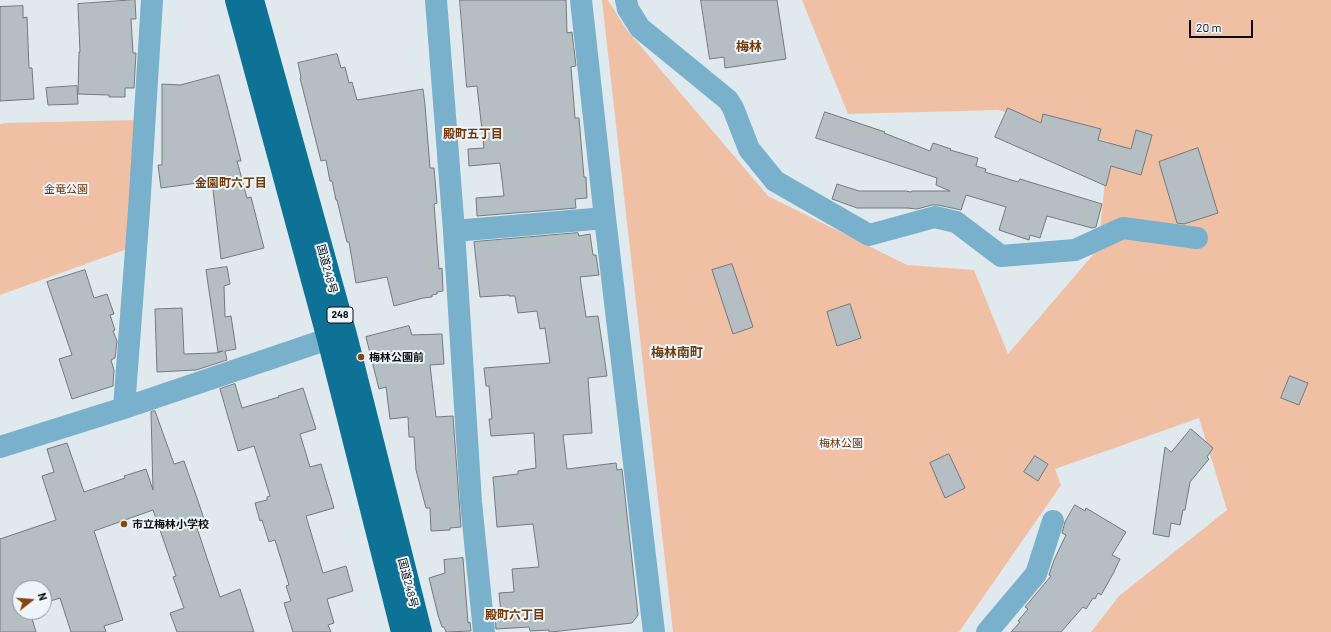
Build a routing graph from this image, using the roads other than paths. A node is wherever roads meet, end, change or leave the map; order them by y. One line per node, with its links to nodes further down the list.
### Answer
1 (152, 0): 11 (street)
2 (236, 0): 10 (highway, 国道248号 / 248)
3 (254, 0): 15 (highway, 国道248号 / 248)
4 (436, 0): 8 (street)
5 (581, 0): 7 (street)
6 (626, 0): 9 (street)
7 (605, 218): 8 (street); 17 (street)
8 (454, 231): 16 (street)
9 (1197, 238)
10 (328, 339): 11 (street); 14 (highway, 国道248号 / 248)
11 (124, 408): 12 (street)
12 (0, 447)
13 (1053, 521): 18 (street)
14 (402, 632)
15 (421, 632)
16 (484, 632)
17 (654, 632)
18 (987, 632)

